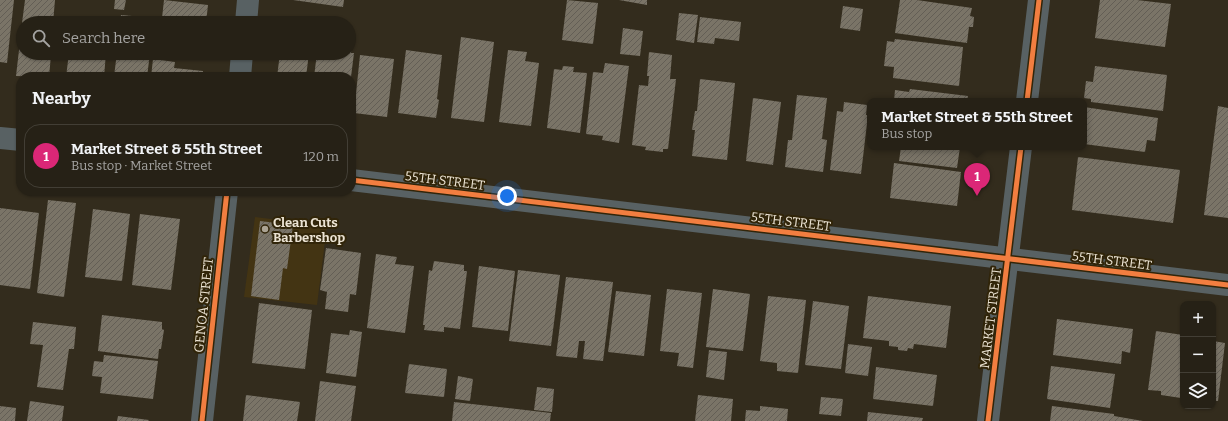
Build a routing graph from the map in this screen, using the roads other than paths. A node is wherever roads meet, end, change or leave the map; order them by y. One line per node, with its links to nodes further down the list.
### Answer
1 (248, 0): 3 (street)
2 (1039, 0): 6 (street)
3 (247, 16)
4 (241, 60): 5 (street)
5 (240, 72)
6 (1027, 98)
7 (0, 138): 8 (street)
8 (16, 140)
9 (1021, 150): 12 (street, MARKET STREET)
10 (356, 181): 12 (street, 55TH STREET)
11 (226, 196): 14 (street, GENOA STREET)
12 (1008, 259): 13 (street, 55TH STREET); 15 (street, MARKET STREET)
13 (1228, 285)
14 (202, 421)
15 (988, 421)

